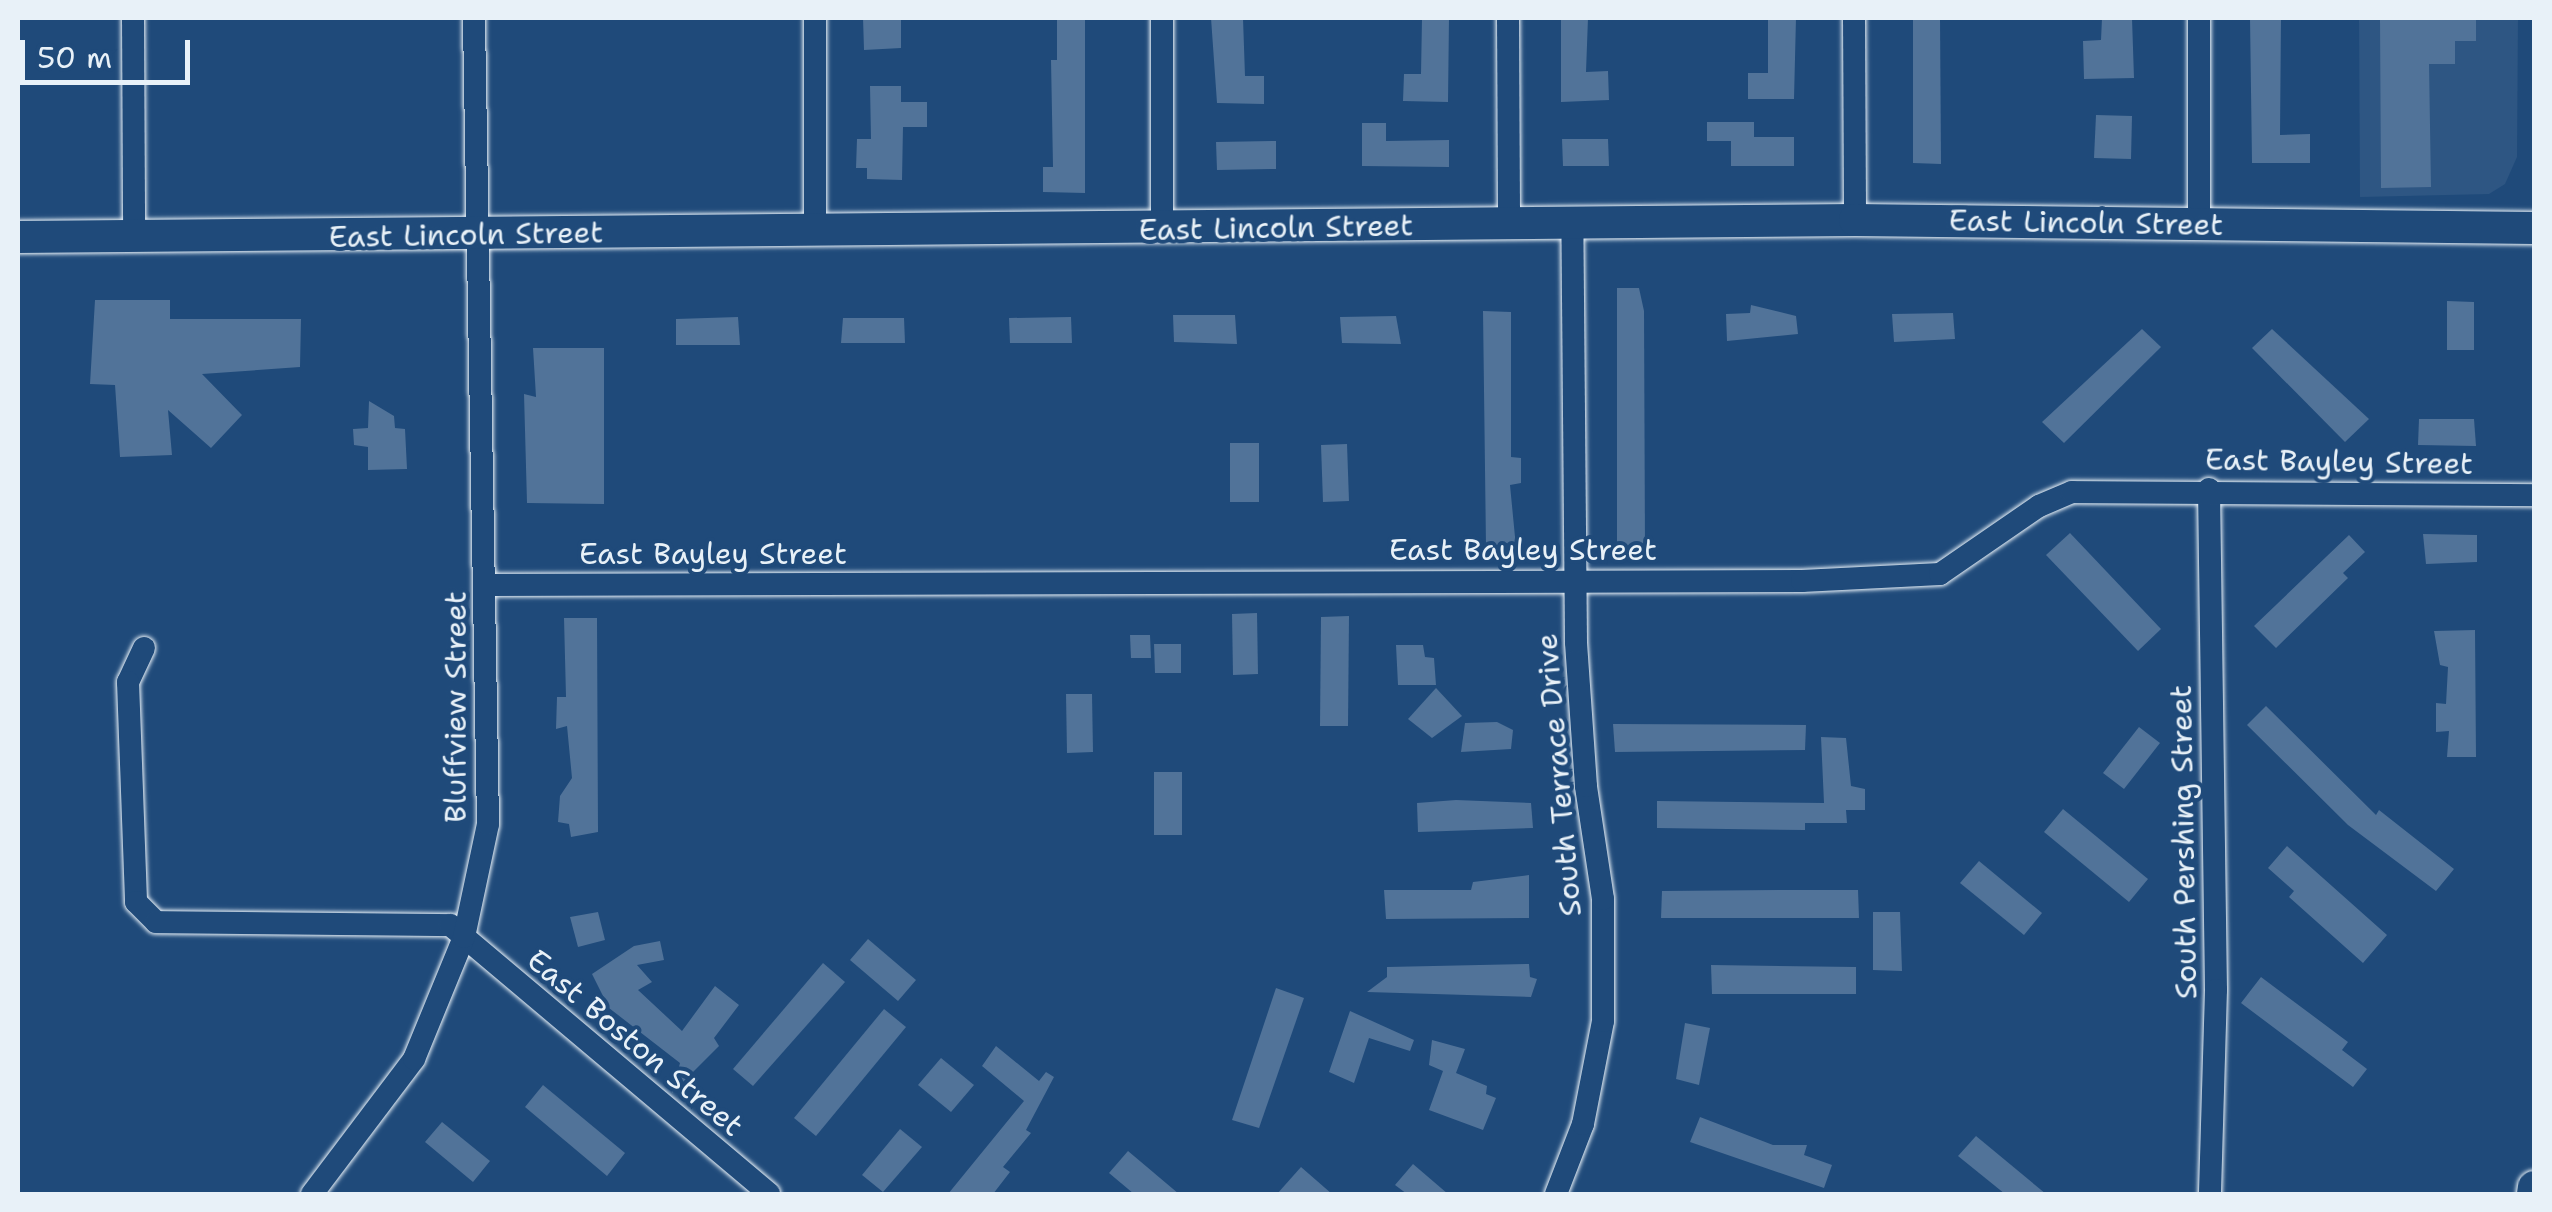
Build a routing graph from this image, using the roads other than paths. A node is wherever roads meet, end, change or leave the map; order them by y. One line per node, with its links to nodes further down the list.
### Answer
1 (133, 18): 17 (street)
2 (474, 18): 15 (street, Bluffview Street)
3 (815, 18): 14 (street)
4 (1162, 18): 13 (street)
5 (1508, 18): 11 (street)
6 (1854, 18): 8 (street)
7 (2199, 18): 10 (street)
8 (1855, 220): 9 (street, East Lincoln Street); 10 (street, East Lincoln Street)
9 (1572, 224): 11 (street, East Lincoln Street); 20 (street, South Terrace Drive)
10 (2199, 224): 12 (street, East Lincoln Street)
11 (1510, 225): 13 (street, East Lincoln Street)
12 (2534, 228)
13 (1162, 230): 14 (street, East Lincoln Street)
14 (815, 232): 15 (street, East Lincoln Street)
15 (476, 235): 17 (street, East Lincoln Street); 21 (street, Bluffview Street)
16 (18, 236): 17 (street, East Lincoln Street)
17 (134, 238)
18 (2209, 489): 19 (street, East Bayley Street); 20 (street, East Bayley Street); 27 (street, South Pershing Street)
19 (2534, 495)
20 (1576, 581): 21 (street, East Bayley Street); 26 (street, South Terrace Drive)
21 (487, 586): 23 (street, Bluffview Street)
22 (144, 648): 23 (street)
23 (464, 937): 24 (street, Bluffview Street); 25 (street, East Boston Street)
24 (312, 1194)
25 (769, 1194)
26 (1556, 1194)
27 (2210, 1194)

